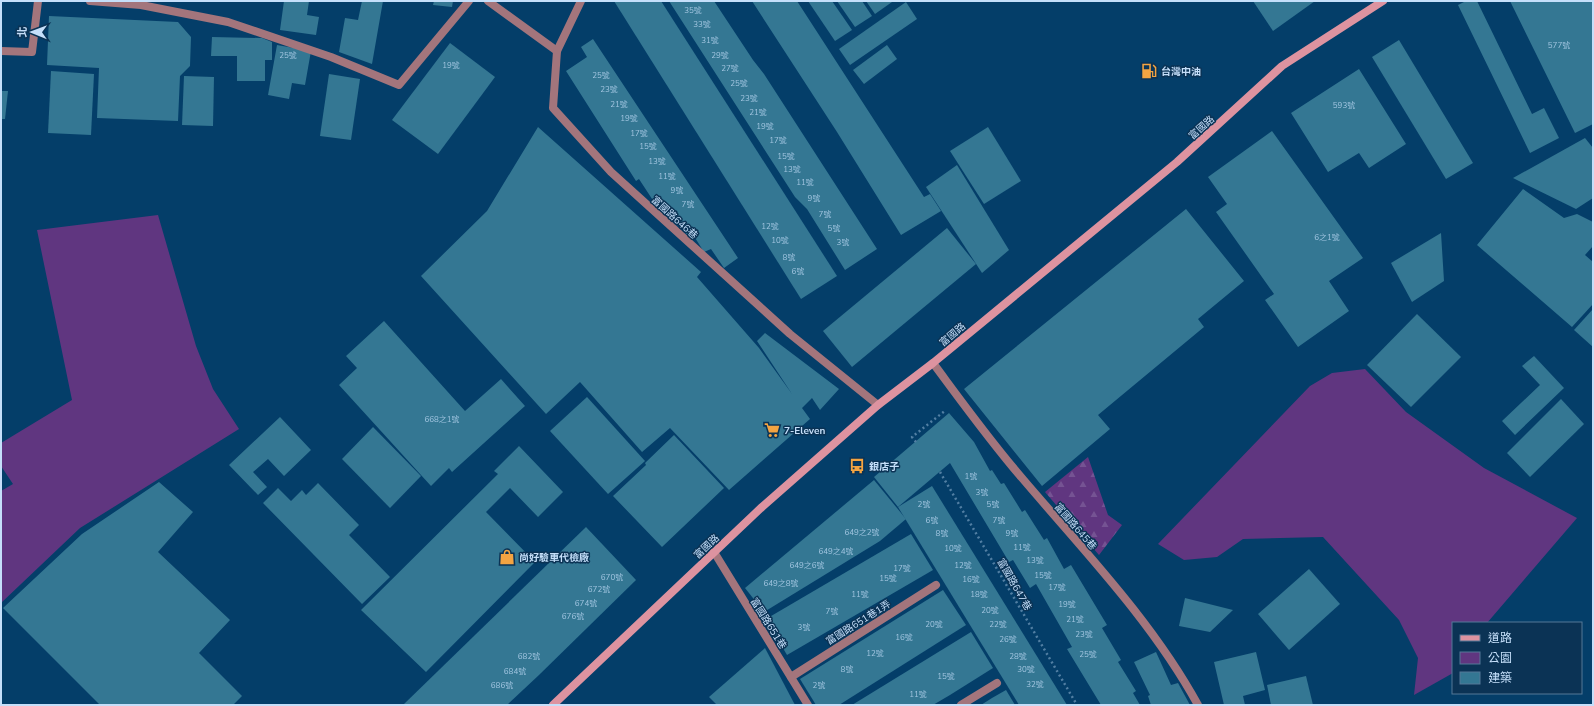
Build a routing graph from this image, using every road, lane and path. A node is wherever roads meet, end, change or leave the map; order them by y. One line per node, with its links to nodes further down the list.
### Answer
1 (38, 1): 7 (lane)
2 (90, 1): 3 (lane)
3 (469, 1)
4 (488, 1): 8 (lane)
5 (581, 1): 8 (lane, 富國路646巷)
6 (1383, 1): 9 (street, 富國路)
7 (1, 50)
8 (557, 51): 11 (lane, 富國路646巷)
9 (933, 363): 10 (lane, 富國路645巷); 11 (street, 富國路)
10 (960, 398): 12 (path); 22 (lane, 富國路645巷)
11 (878, 405): 14 (street, 富國路)
12 (916, 442)
13 (940, 472): 21 (path, 富國路647巷)
14 (714, 552): 16 (lane, 富國路651巷); 18 (street, 富國路)
15 (936, 585): 16 (lane, 富國路651巷1弄)
16 (791, 677): 19 (lane, 富國路651巷)
17 (997, 683): 20 (lane)
18 (553, 705)
19 (808, 705)
20 (961, 705)
21 (1077, 705)
22 (1198, 705)

